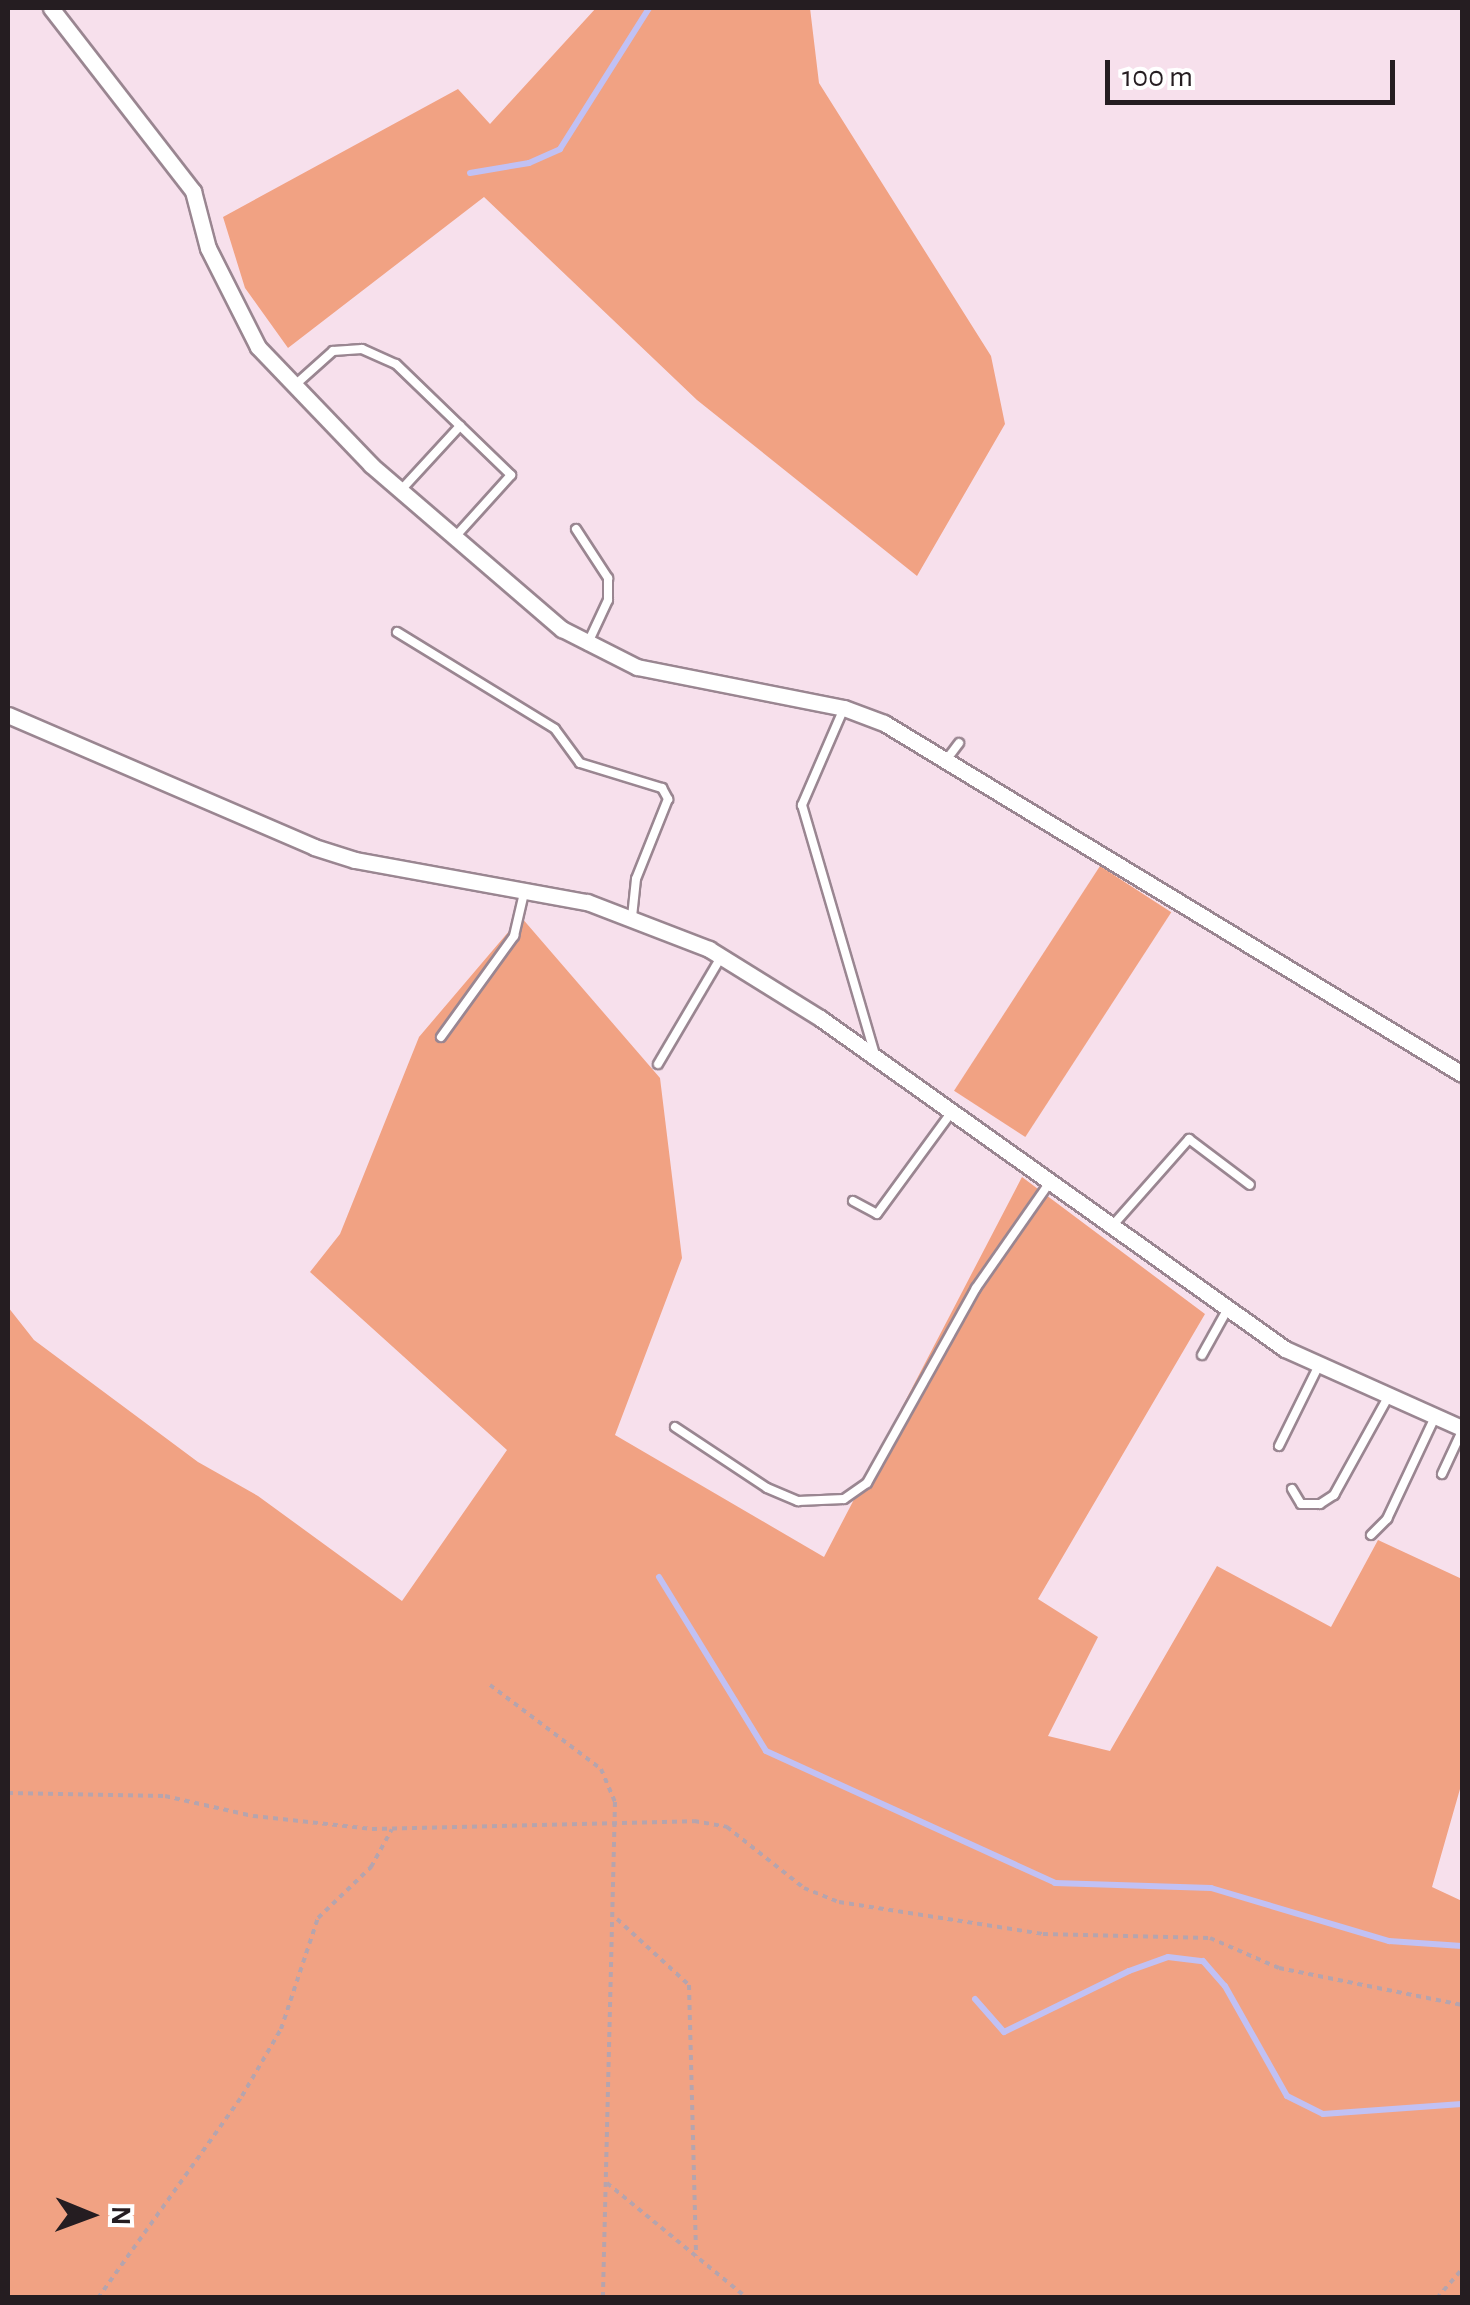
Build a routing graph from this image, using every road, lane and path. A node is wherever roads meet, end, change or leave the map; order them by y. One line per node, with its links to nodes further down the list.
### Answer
1 (51, 8): 2 (street)
2 (295, 386): 3 (lane); 4 (street)
3 (460, 426): 4 (lane); 6 (lane)
4 (402, 489): 6 (street)
5 (576, 529): 8 (lane)
6 (454, 538): 8 (street)
7 (397, 632): 14 (lane)
8 (588, 644): 9 (street)
9 (844, 708): 12 (street); 17 (lane)
10 (8, 715): 13 (street)
11 (959, 743): 12 (lane)
12 (945, 762): 19 (street)
13 (524, 890): 14 (street); 16 (lane)
14 (632, 916): 15 (street)
15 (721, 957): 17 (street); 18 (lane)
16 (441, 1037)
17 (877, 1058): 20 (street)
18 (658, 1064)
19 (1462, 1074)
20 (951, 1113): 21 (street); 23 (lane)
21 (1050, 1182): 24 (street); 30 (lane)
22 (1250, 1185): 24 (lane)
23 (853, 1202)
24 (1110, 1228): 25 (street)
25 (1227, 1310): 26 (lane); 27 (street)
26 (1202, 1355)
27 (1320, 1364): 28 (street); 32 (lane)
28 (1389, 1396): 29 (street); 34 (lane)
29 (1436, 1416): 31 (street); 35 (lane)
30 (676, 1427)
31 (1462, 1429): 33 (lane)
32 (1278, 1446)
33 (1442, 1474)
34 (1292, 1489)
35 (1370, 1535)
36 (490, 1686): 38 (path)
37 (8, 1793): 39 (path)
38 (618, 1825): 39 (path); 40 (path); 41 (path)
39 (392, 1829): 45 (path)
40 (616, 1918): 42 (path); 43 (path)
41 (1462, 2005)
42 (607, 2183): 43 (path); 46 (path)
43 (696, 2256): 47 (path)
44 (1462, 2269): 48 (path)
45 (98, 2298)
46 (603, 2298)
47 (747, 2298)
48 (1437, 2298)

